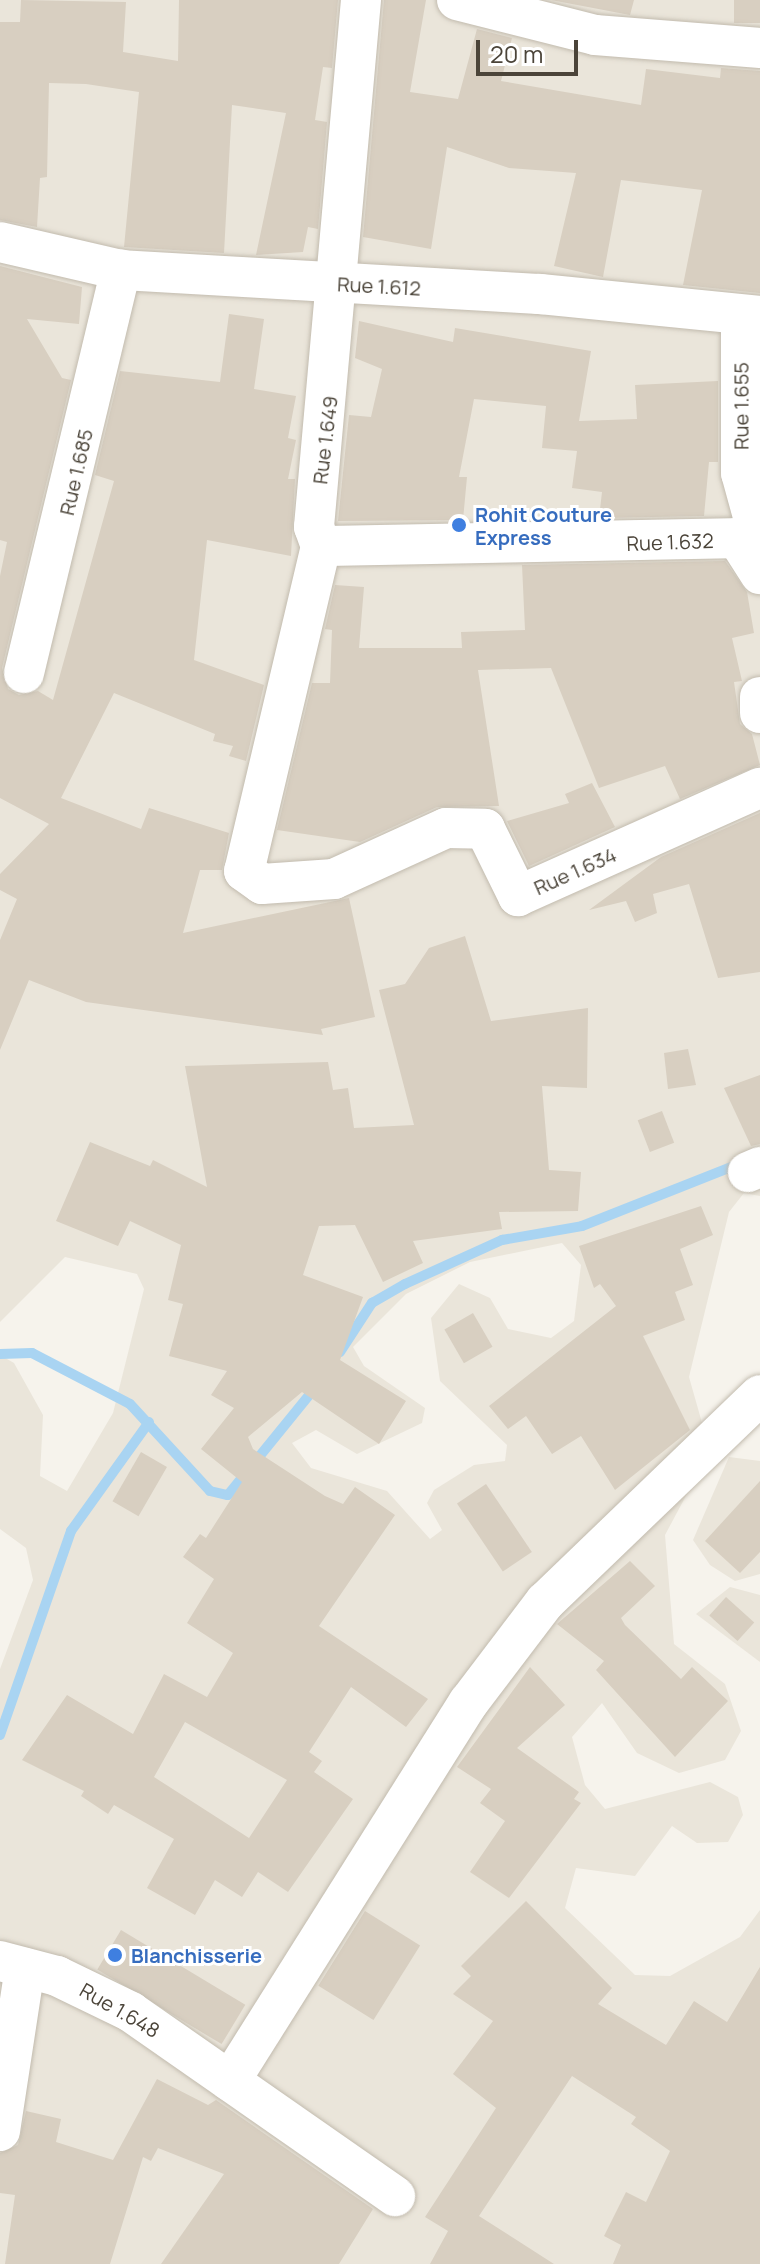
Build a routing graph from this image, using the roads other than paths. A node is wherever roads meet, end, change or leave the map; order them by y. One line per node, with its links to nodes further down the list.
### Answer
1 (361, 0): 6 (street, Rue 1.649)
2 (457, 0): 3 (street)
3 (760, 48)
4 (0, 242): 5 (street, Rue 1.612)
5 (121, 270): 6 (street, Rue 1.612); 11 (street, Rue 1.685)
6 (339, 284): 7 (street, Rue 1.612); 9 (street, Rue 1.649)
7 (750, 316): 8 (street, Rue 1.655)
8 (760, 542)
9 (321, 546): 10 (street, Rue 1.632); 15 (street, Rue 1.649)
10 (760, 574)
11 (24, 673)
12 (760, 697): 13 (street)
13 (760, 713)
14 (760, 788): 15 (street, Rue 1.634)
15 (244, 871)
16 (760, 1395): 18 (street)
17 (12, 1964): 18 (street, Rue 1.648); 19 (street)
18 (230, 2081): 20 (street, Rue 1.648)
19 (0, 2131)
20 (395, 2196)

